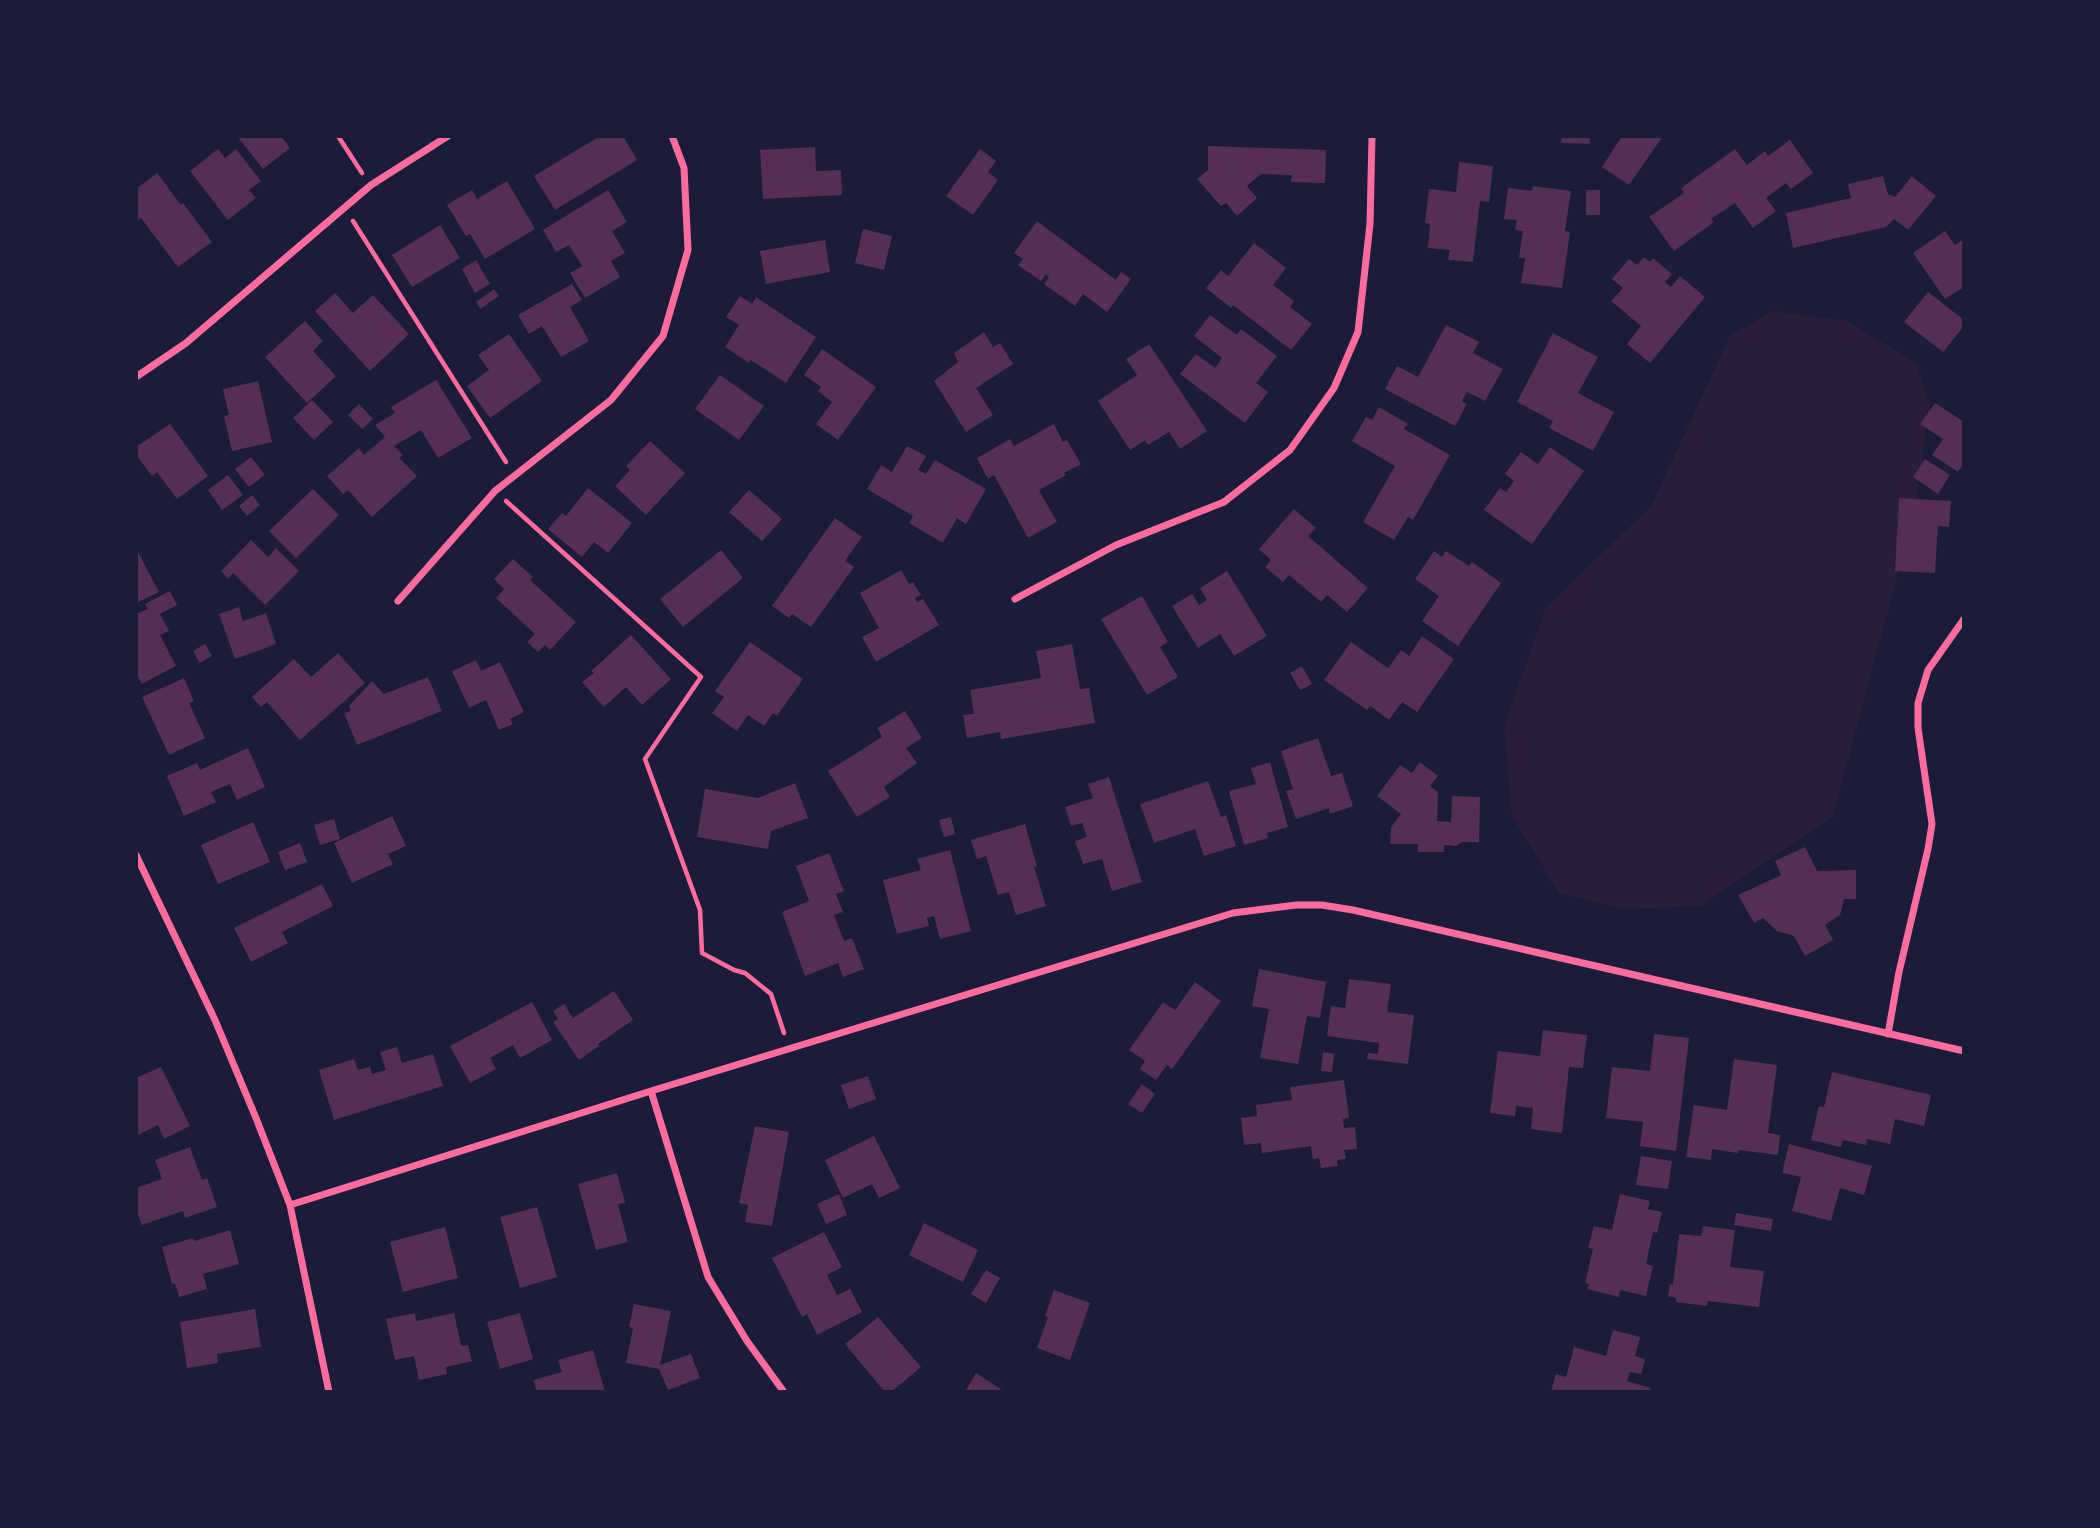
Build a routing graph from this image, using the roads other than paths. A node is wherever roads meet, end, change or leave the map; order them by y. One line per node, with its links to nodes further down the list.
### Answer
1 (448, 136): 4 (street)
2 (672, 136): 6 (street)
3 (1372, 136): 5 (street)
4 (136, 377)
5 (1015, 598)
6 (398, 601)
7 (1964, 619): 9 (street)
8 (136, 855): 12 (street)
9 (1888, 1034): 10 (street); 11 (street)
10 (1964, 1051)
11 (651, 1091): 12 (street); 14 (street)
12 (290, 1205): 13 (street)
13 (329, 1391)
14 (785, 1391)

